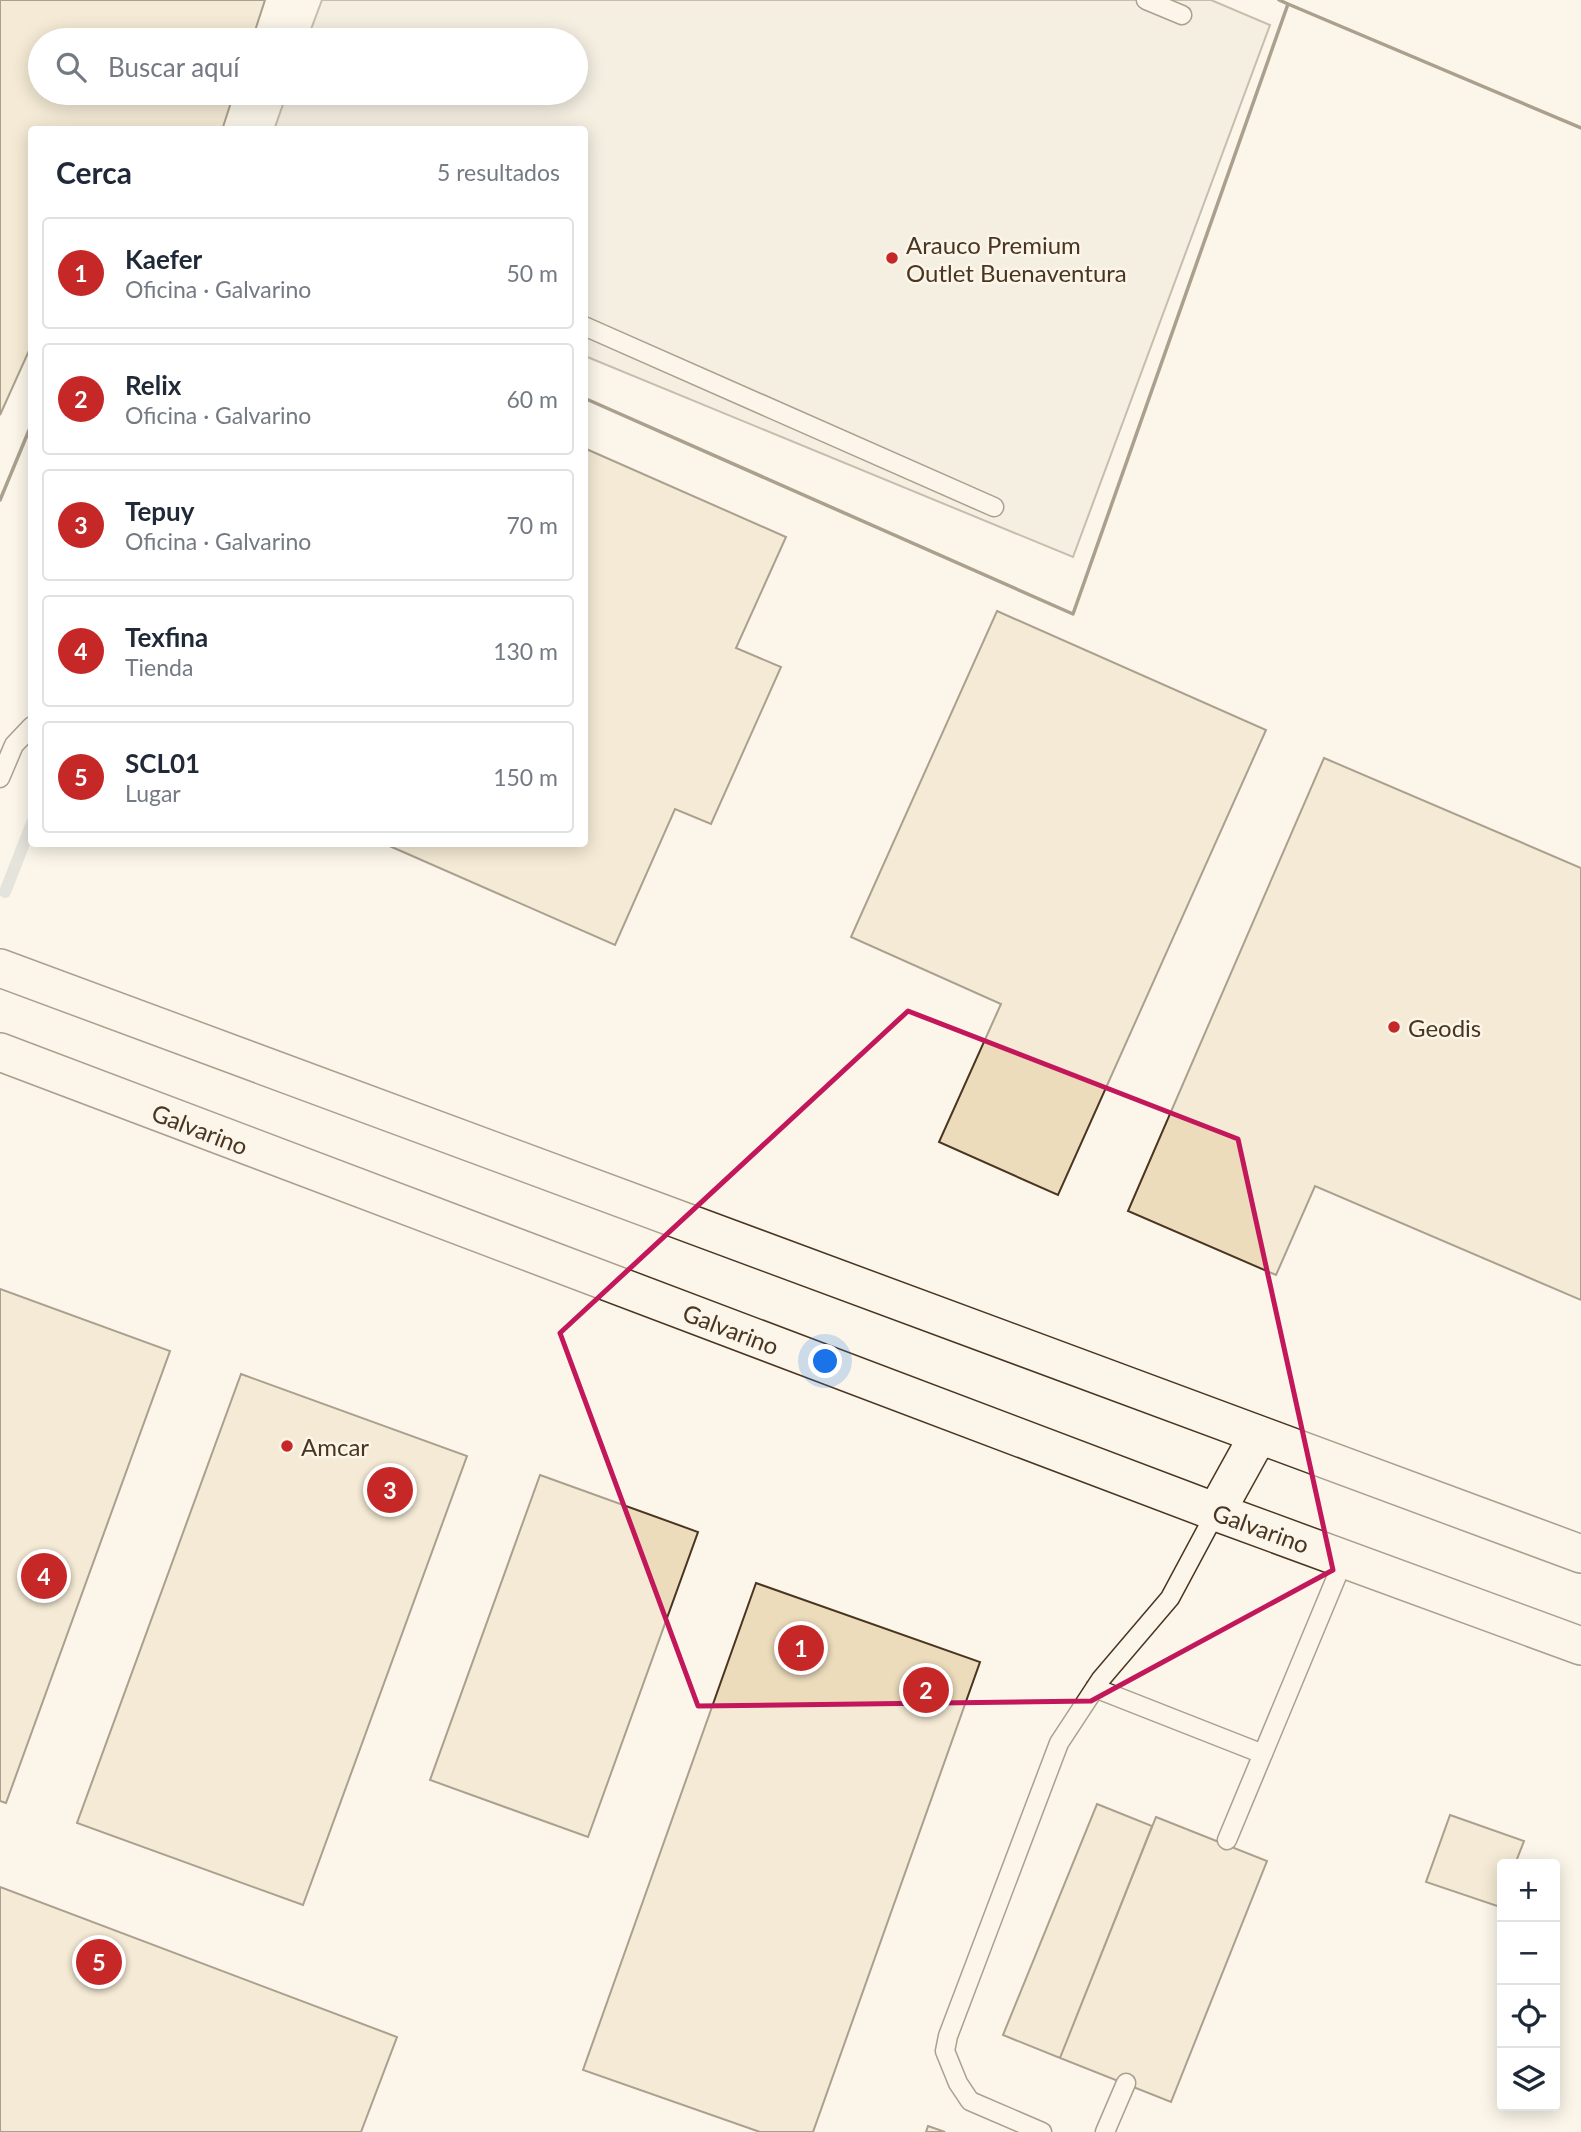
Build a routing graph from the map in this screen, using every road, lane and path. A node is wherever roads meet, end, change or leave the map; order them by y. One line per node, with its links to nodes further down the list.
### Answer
1 (1146, 0): 2 (lane)
2 (1182, 15)
3 (588, 328): 4 (lane)
4 (994, 507)
5 (28, 730): 6 (lane)
6 (0, 778)
7 (0, 968): 9 (street)
8 (0, 1052): 10 (street, Galvarino)
9 (1258, 1436): 10 (street); 11 (street)
10 (1216, 1511): 12 (street, Galvarino); 14 (lane)
11 (1581, 1554)
12 (1344, 1559): 13 (street, Galvarino); 15 (lane)
13 (1581, 1646)
14 (1095, 1688): 15 (lane); 18 (lane)
15 (1263, 1754): 16 (lane)
16 (1227, 1840)
17 (1126, 2083): 19 (lane)
18 (1042, 2132)
19 (1105, 2132)

